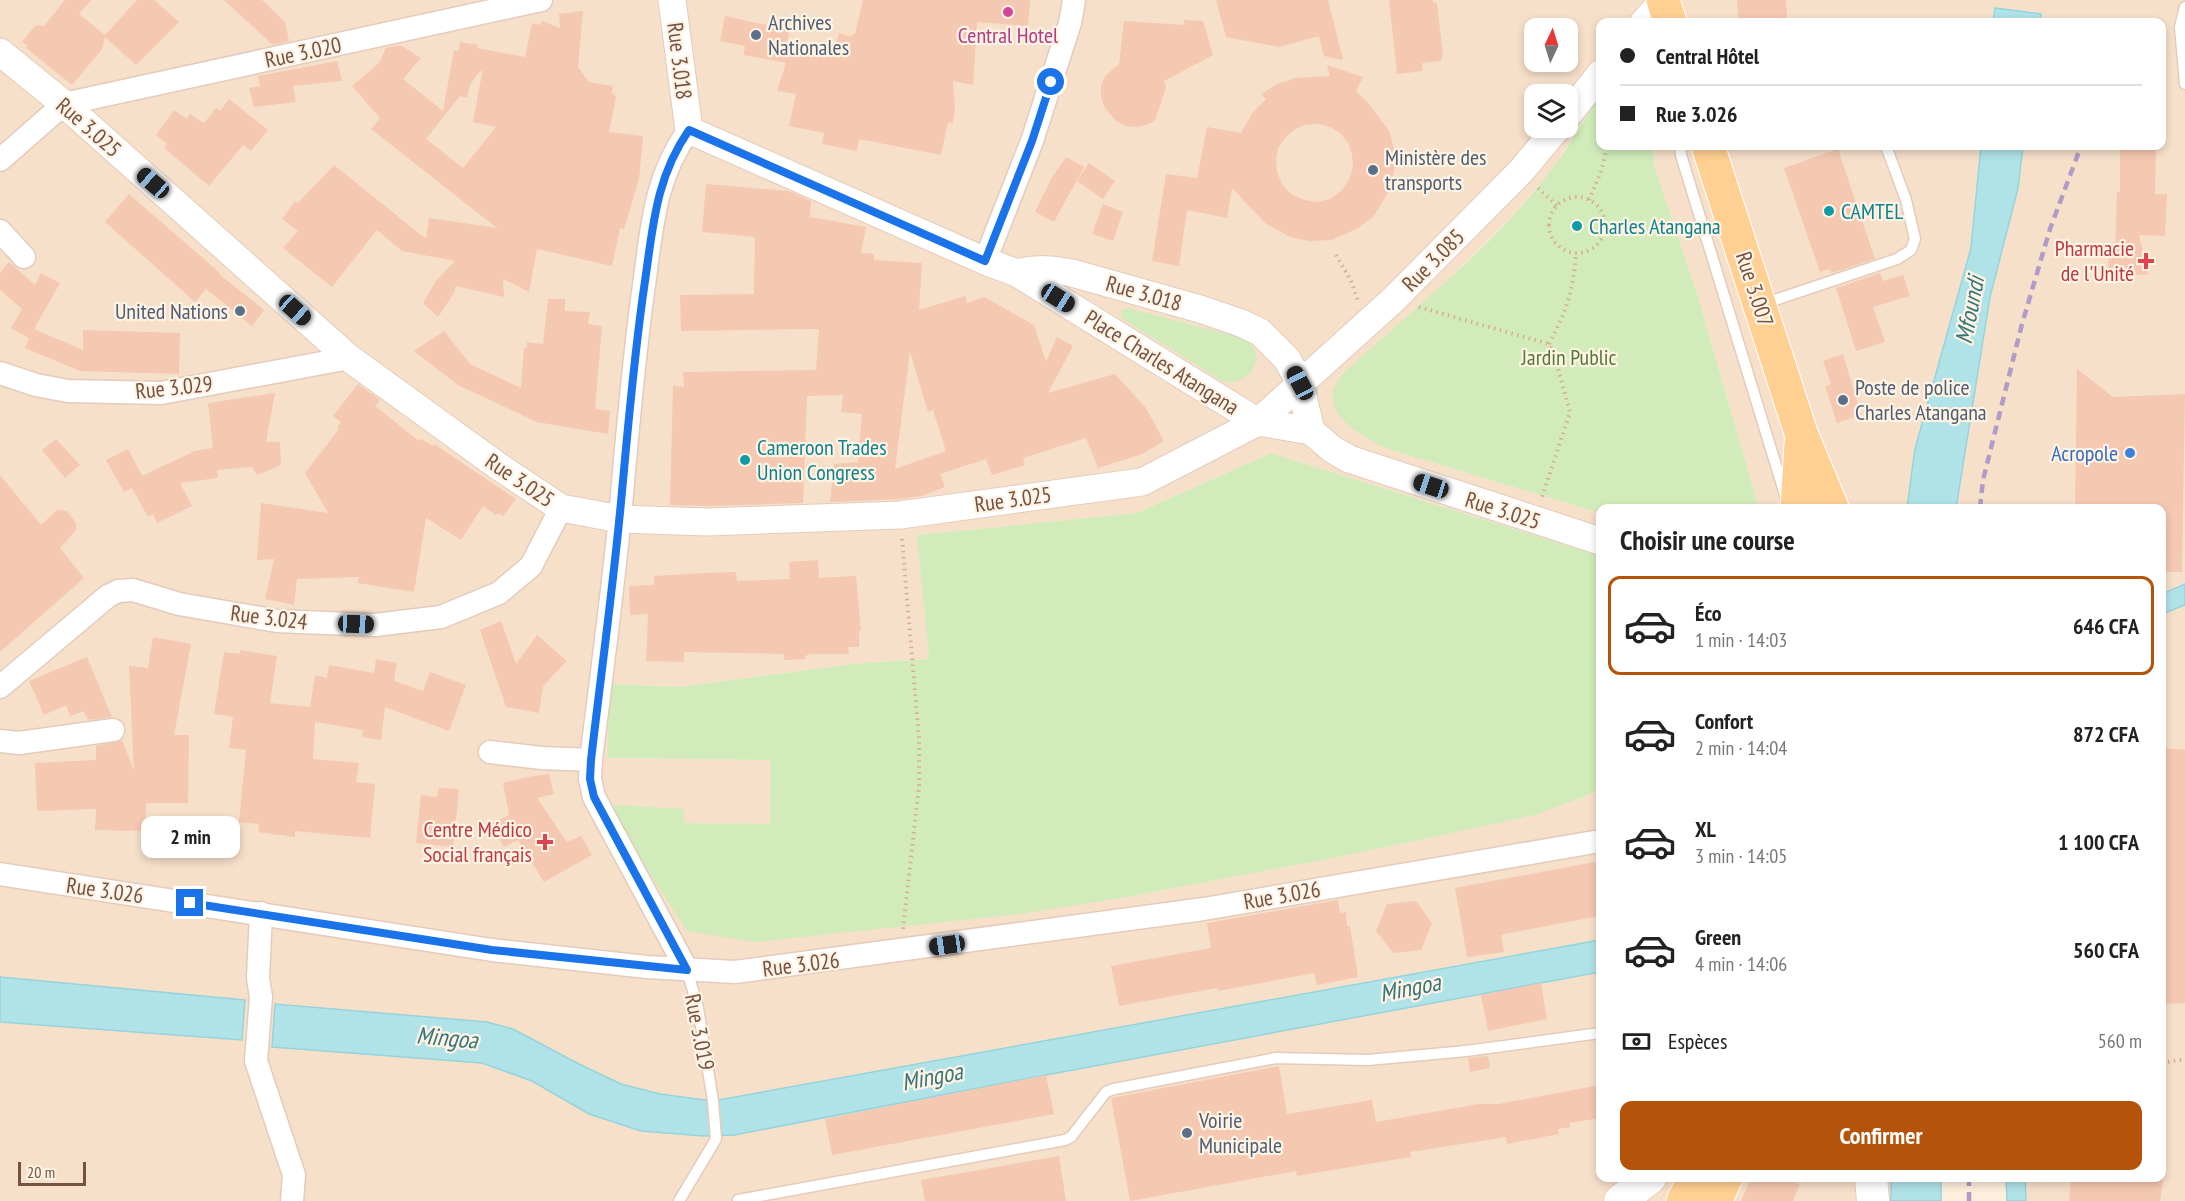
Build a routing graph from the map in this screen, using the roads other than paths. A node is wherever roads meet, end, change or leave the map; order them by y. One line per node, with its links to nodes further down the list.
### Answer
1 (541, 0): 9 (street, Rue 3.020)
2 (672, 0): 10 (street, Rue 3.018)
3 (1074, 0): 18 (street)
4 (2185, 7): 7 (lane)
5 (0, 52): 9 (street, Rue 3.025)
6 (1596, 79): 8 (street)
7 (2185, 84)
8 (1578, 102)
9 (64, 104): 15 (street); 21 (street, Rue 3.025)
10 (689, 130): 18 (street, Rue 3.018); 31 (street, Rue 3.019)
11 (1549, 138): 23 (street, Rue 3.085)
12 (1680, 150): 27 (lane)
13 (1709, 150): 20 (main road, Rue 3.007)
14 (1887, 150): 20 (lane)
15 (0, 160)
16 (0, 231): 17 (street)
17 (24, 257)
18 (985, 261): 19 (street, Rue 3.018)
19 (1017, 273): 23 (street, Rue 3.018); 24 (street, Place Charles Atangana)
20 (1760, 305): 26 (main road, Rue 3.007)
21 (349, 358): 22 (street, Rue 3.029); 30 (street, Rue 3.025)
22 (0, 373)
23 (1300, 383): 24 (street, Place Charles Atangana); 25 (street)
24 (1258, 422): 25 (street); 31 (street, Rue 3.025)
25 (1311, 431): 32 (street, Rue 3.025)
26 (1801, 433): 28 (main road, Rue 3.007); 29 (main road, Rue 3.007)
27 (1790, 504)
28 (1797, 504)
29 (1830, 504)
30 (561, 508): 31 (street, Rue 3.025); 33 (street, Rue 3.024)
31 (620, 519): 37 (street, Rue 3.019)
32 (1596, 540)
33 (0, 687)
34 (113, 730): 35 (street)
35 (0, 741)
36 (490, 753): 37 (street)
37 (591, 760): 41 (street, Rue 3.019)
38 (1596, 842): 41 (street, Rue 3.026)
39 (0, 874): 40 (street, Rue 3.026)
40 (261, 913): 41 (street, Rue 3.026); 47 (street)
41 (687, 970): 48 (lane, Rue 3.019)
42 (1596, 1034): 46 (lane)
43 (1645, 1182): 49 (main road)
44 (1871, 1182): 51 (main road)
45 (1715, 1186): 50 (main road)
46 (738, 1200)
47 (292, 1201)
48 (679, 1201)
49 (1620, 1201)
50 (1684, 1201)
51 (1873, 1201)

